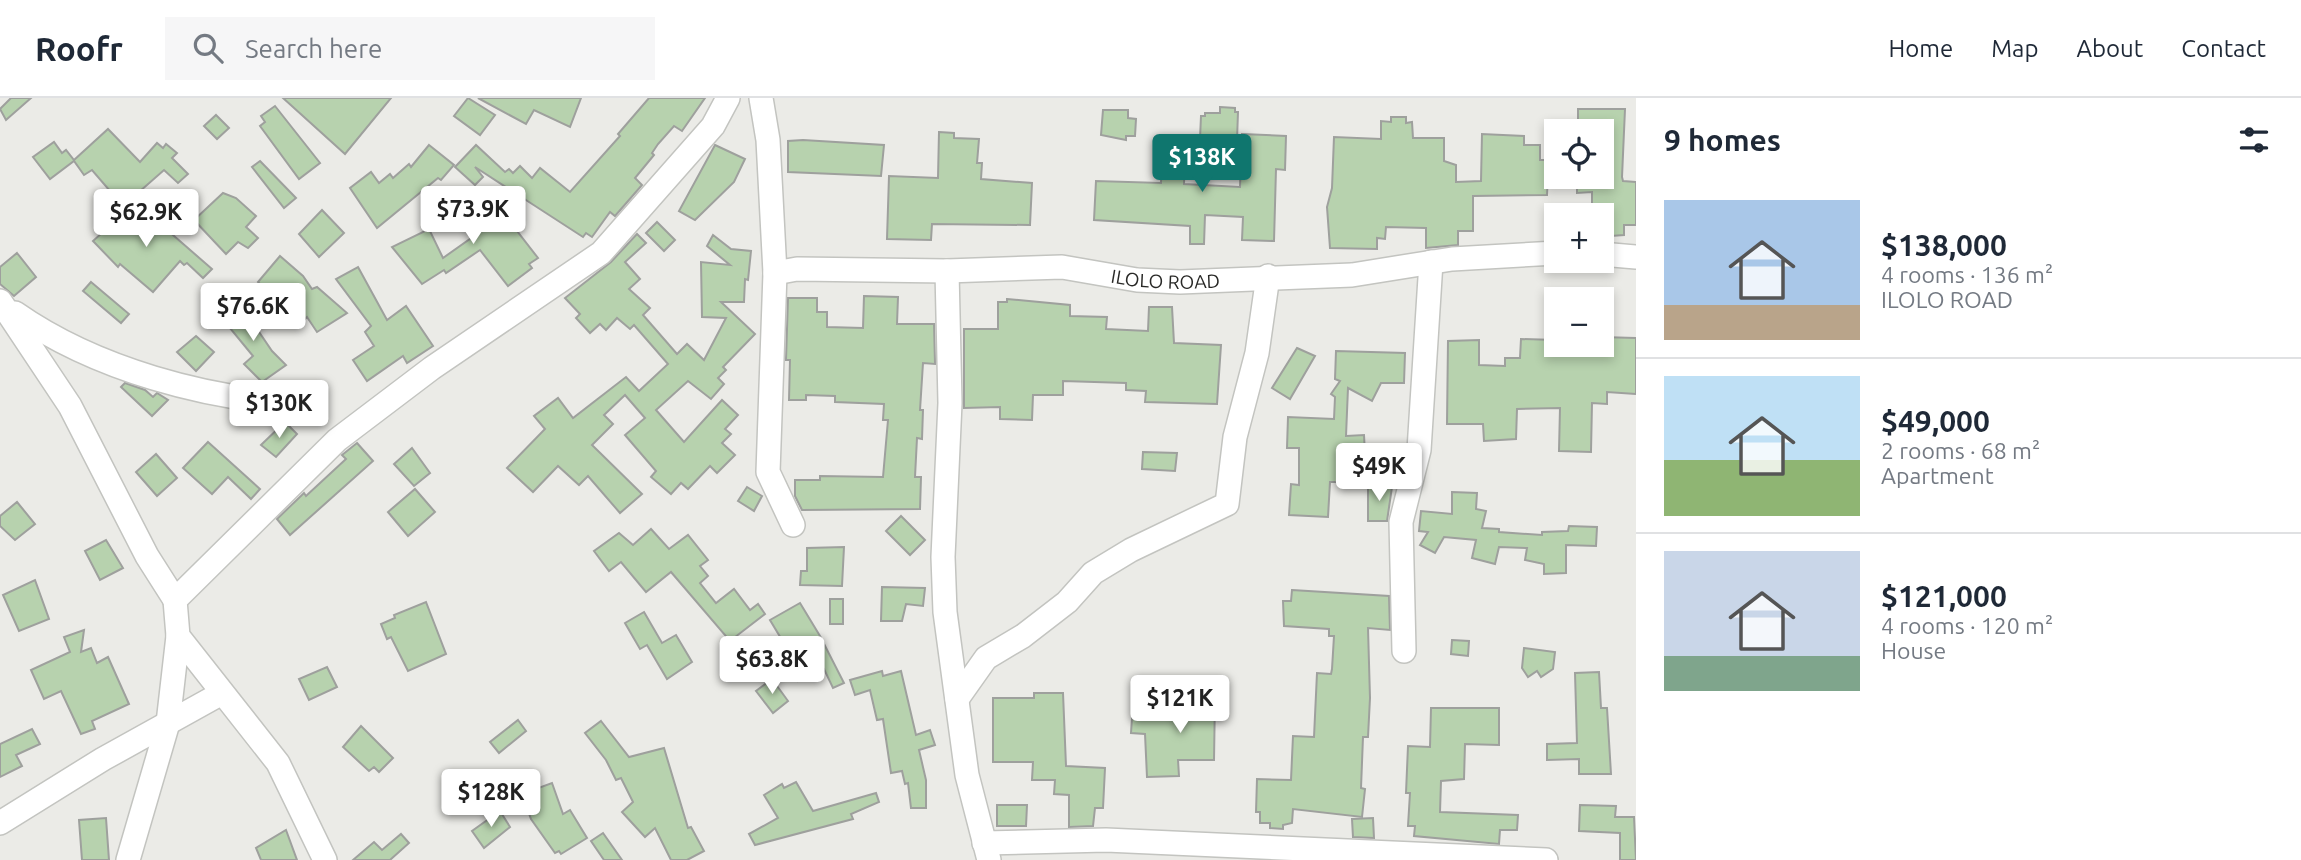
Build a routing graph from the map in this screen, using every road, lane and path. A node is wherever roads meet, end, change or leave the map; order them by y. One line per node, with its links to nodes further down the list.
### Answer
1 (728, 98): 13 (street)
2 (761, 98): 8 (street)
3 (1544, 254): 6 (street, ILOLO ROAD)
4 (1614, 255): 5 (street)
5 (1636, 257)
6 (1431, 262): 9 (street, ILOLO ROAD); 15 (street)
7 (947, 271): 8 (street, ILOLO ROAD); 9 (street, ILOLO ROAD); 17 (street)
8 (775, 273): 12 (street)
9 (1268, 276): 17 (street)
10 (1, 303): 11 (street); 13 (street)
11 (306, 404)
12 (793, 525)
13 (175, 600): 14 (street)
14 (178, 636): 16 (street); 18 (street)
15 (1404, 651)
16 (222, 693): 18 (street); 22 (street)
17 (957, 699): 20 (street)
18 (168, 723): 19 (street); 21 (street)
19 (0, 823)
20 (986, 852): 23 (street)
21 (128, 860)
22 (325, 860)
23 (1546, 860)

